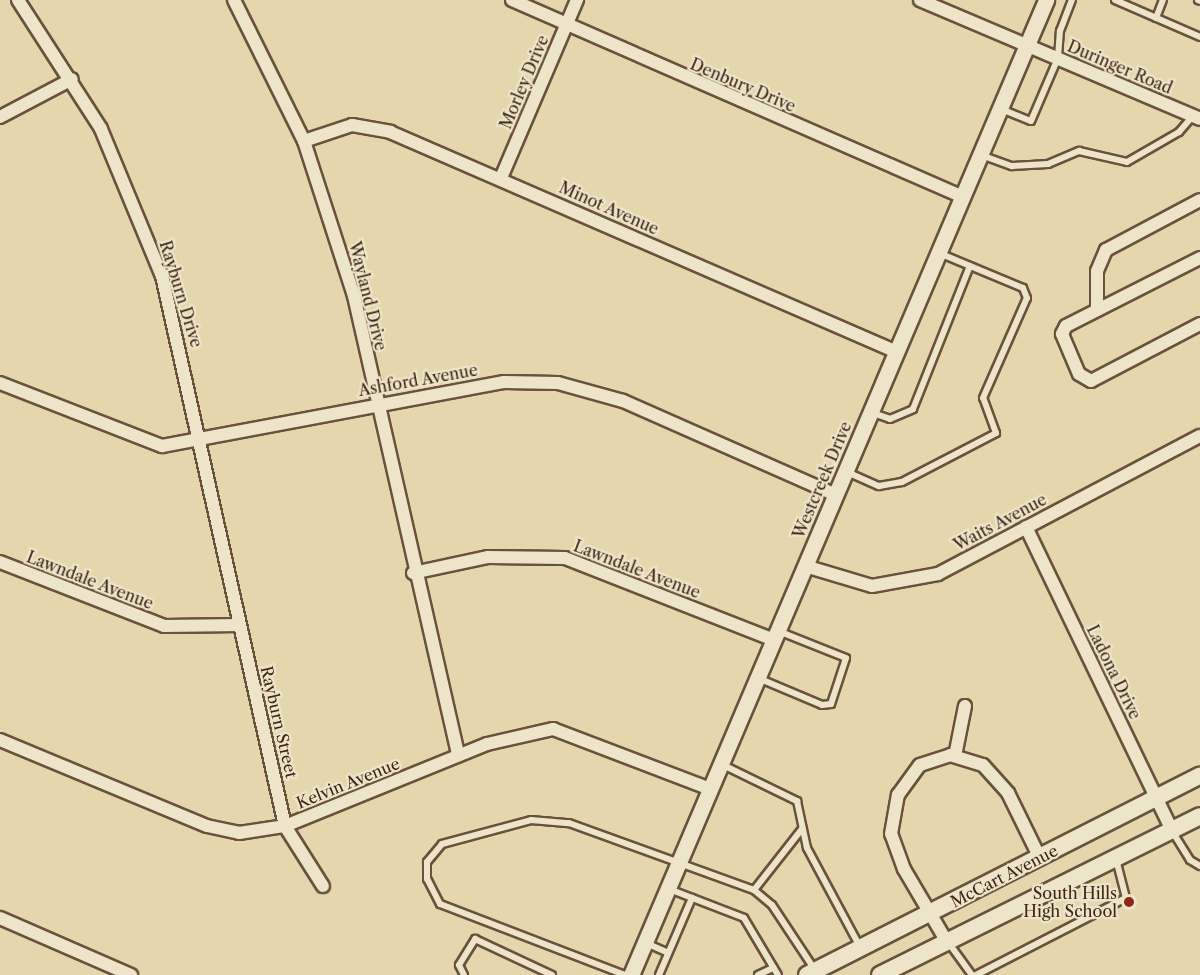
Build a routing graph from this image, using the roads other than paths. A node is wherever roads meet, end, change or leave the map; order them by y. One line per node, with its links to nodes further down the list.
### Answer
1 (18, 0): 15 (street, Rayburn Drive)
2 (234, 0): 19 (street, Wayland Drive)
3 (512, 0): 11 (street, Denbury Drive)
4 (577, 0): 11 (street, Morley Drive)
5 (920, 0): 13 (street, Duringer Road)
6 (1046, 0): 13 (street, Westcreek Drive)
7 (1072, 0): 14 (lane)
8 (1114, 0): 10 (lane)
9 (1163, 0): 10 (lane)
10 (1156, 18): 12 (lane)
11 (566, 27): 21 (street, Morley Drive); 22 (street, Denbury Drive)
12 (1200, 37)
13 (1028, 44): 14 (street, Duringer Road); 16 (street, Westcreek Drive)
14 (1058, 58): 16 (lane); 18 (street, Duringer Road)
15 (72, 79): 17 (street); 34 (street, Rayburn Drive)
16 (1000, 109): 20 (street, Westcreek Drive)
17 (0, 117)
18 (1196, 117): 20 (lane)
19 (304, 141): 21 (street, Minot Avenue); 31 (street, Wayland Drive)
20 (980, 155): 22 (street, Westcreek Drive)
21 (501, 178): 29 (street, Minot Avenue)
22 (962, 197): 24 (street, Westcreek Drive)
23 (1200, 200): 27 (street)
24 (939, 253): 26 (lane); 29 (street, Westcreek Drive)
25 (1200, 258): 27 (street)
26 (970, 266): 32 (lane); 35 (lane)
27 (1097, 310): 28 (street)
28 (1200, 324)
29 (897, 352): 32 (street, Westcreek Drive)
30 (0, 383): 34 (street, Ashford Avenue)
31 (378, 404): 34 (street, Ashford Avenue); 36 (street, Ashford Avenue); 40 (street, Wayland Drive)
32 (871, 412): 35 (street, Westcreek Drive)
33 (1200, 436): 37 (street, Waits Avenue)
34 (202, 442): 41 (street, Rayburn Drive)
35 (846, 472): 36 (street, Westcreek Drive)
36 (836, 495): 39 (street, Westcreek Drive)
37 (1026, 528): 39 (street, Waits Avenue); 51 (street, Ladona Drive)
38 (0, 562): 41 (street, Lawndale Avenue)
39 (805, 566): 42 (street, Westcreek Drive)
40 (413, 573): 42 (street, Lawndale Avenue); 46 (street, Wayland Drive)
41 (240, 625): 53 (street, Rayburn Street)
42 (776, 636): 43 (street, Westcreek Drive); 43 (lane)
43 (758, 678): 48 (street, Westcreek Drive)
44 (965, 706): 47 (street)
45 (0, 740): 53 (street, Kelvin Avenue)
46 (458, 755): 50 (street, Kelvin Avenue); 53 (street, Kelvin Avenue)
47 (955, 756): 56 (street); 64 (street)
48 (721, 764): 50 (street, Westcreek Drive); 54 (lane)
49 (1200, 776): 51 (main road, McCart Avenue)
50 (710, 789): 58 (street, Westcreek Drive)
51 (1156, 799): 55 (street, Ladona Drive); 56 (main road, McCart Avenue)
52 (1200, 816): 55 (main road, McCart Avenue)
53 (285, 826): 60 (street, Rayburn Street)
54 (802, 829): 62 (lane); 68 (lane)
55 (1172, 831): 57 (main road, McCart Avenue); 59 (lane)
56 (1040, 858): 64 (main road, McCart Avenue)
57 (1116, 858): 67 (main road, McCart Avenue); 81 (lane)
58 (680, 861): 61 (street, Westcreek Drive); 62 (lane); 75 (lane)
59 (1200, 866)
60 (323, 886)
61 (668, 889): 63 (lane); 66 (street, Westcreek Drive)
62 (754, 890): 71 (lane)
63 (692, 898): 69 (lane); 70 (lane)
64 (928, 914): 67 (street); 68 (main road, McCart Avenue)
65 (0, 918): 72 (street)
66 (645, 942): 69 (lane); 76 (street, Westcreek Drive)
67 (947, 942): 80 (main road, McCart Avenue); 81 (lane)
68 (861, 948): 71 (main road, McCart Avenue)
69 (668, 952): 77 (lane)
70 (773, 968): 78 (lane); 79 (lane)
71 (811, 973)
72 (131, 975)
73 (464, 975): 74 (lane)
74 (552, 975)
75 (625, 975)
76 (631, 975)
77 (659, 975)
78 (758, 975)
79 (778, 975)
80 (880, 975)
81 (974, 975)

